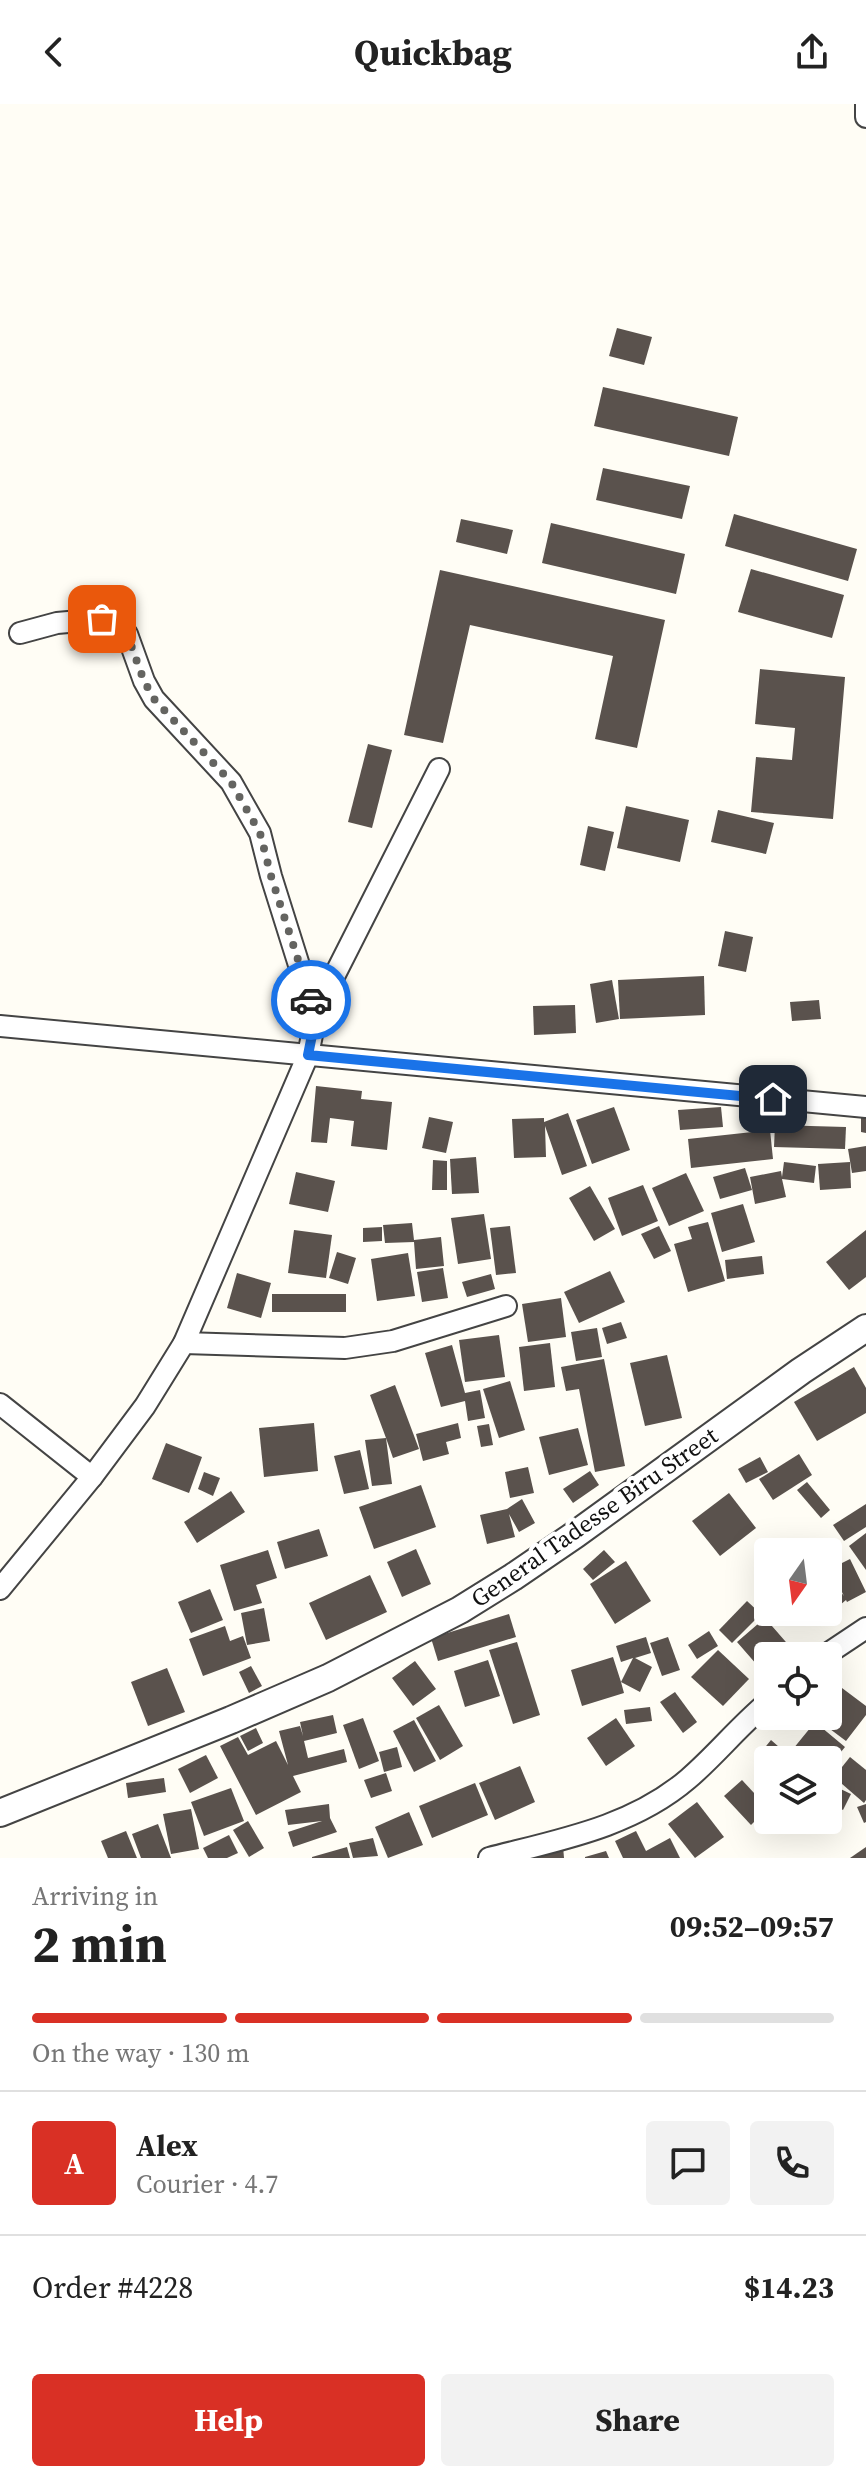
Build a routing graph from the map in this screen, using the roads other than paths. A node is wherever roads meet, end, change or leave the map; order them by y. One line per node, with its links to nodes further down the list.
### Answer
1 (866, 104): 2 (street)
2 (866, 117)
3 (20, 633): 5 (street)
4 (439, 769): 5 (street)
5 (317, 1010): 7 (street)
6 (0, 1026): 7 (street)
7 (308, 1055): 8 (street); 11 (street)
8 (866, 1107)
9 (506, 1306): 11 (street)
10 (866, 1328): 18 (street, General Tadesse Biru Street)
11 (184, 1343): 13 (street)
12 (0, 1404): 13 (street)
13 (92, 1477): 14 (street)
14 (0, 1589)
15 (866, 1628): 16 (street)
16 (842, 1644)
17 (754, 1716): 19 (street)
18 (0, 1813)
19 (489, 1858)

